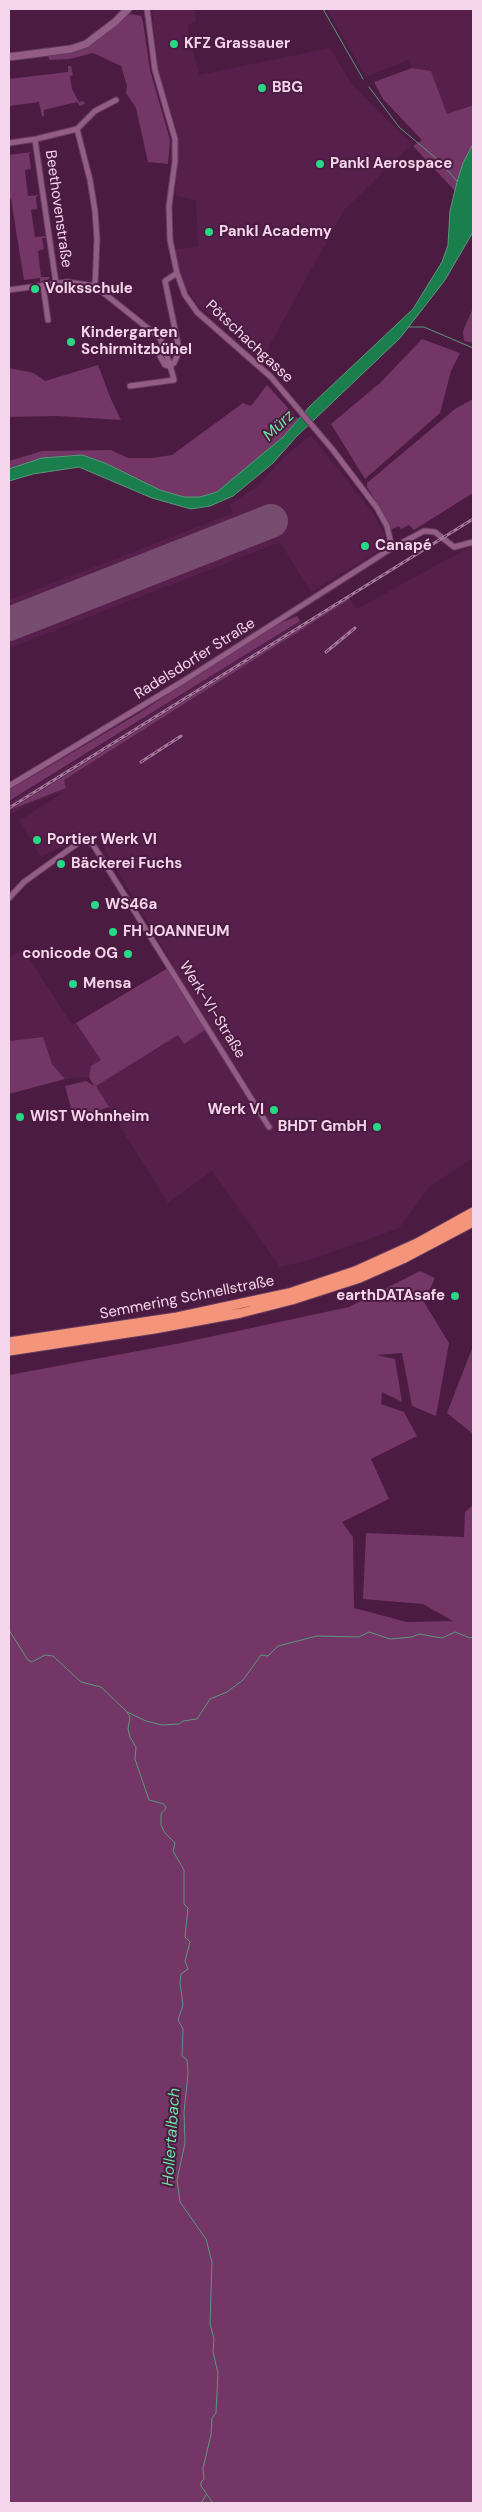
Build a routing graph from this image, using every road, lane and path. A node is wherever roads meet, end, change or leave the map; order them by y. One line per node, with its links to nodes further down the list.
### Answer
1 (128, 9): 3 (main road)
2 (147, 9): 8 (street, Pötschachgasse)
3 (9, 57)
4 (116, 100): 5 (street)
5 (77, 129): 6 (street); 11 (street)
6 (35, 140): 7 (street); 9 (street, Beethovenstraße)
7 (9, 143)
8 (177, 273): 15 (street); 18 (street, Pötschachgasse)
9 (56, 283): 10 (street); 11 (street)
10 (43, 285): 12 (street); 13 (street)
11 (95, 286): 15 (street)
12 (9, 290)
13 (48, 320)
14 (160, 356): 15 (street)
15 (170, 366): 16 (street)
16 (130, 386)
17 (473, 542): 18 (street, Radelsdorfer Straße)
18 (392, 548): 19 (street, Radelsdorfer Straße)
19 (9, 786)
20 (9, 898): 21 (street, Werk-VI-Straße)
21 (269, 1127)
22 (473, 1212): 26 (highway, Semmering Schnellstraße)
23 (473, 1222): 25 (highway, Semmering Schnellstraße)
24 (473, 1228): 25 (highway)
25 (444, 1239): 27 (highway, Semmering Schnellstraße)
26 (9, 1342)
27 (9, 1351)

